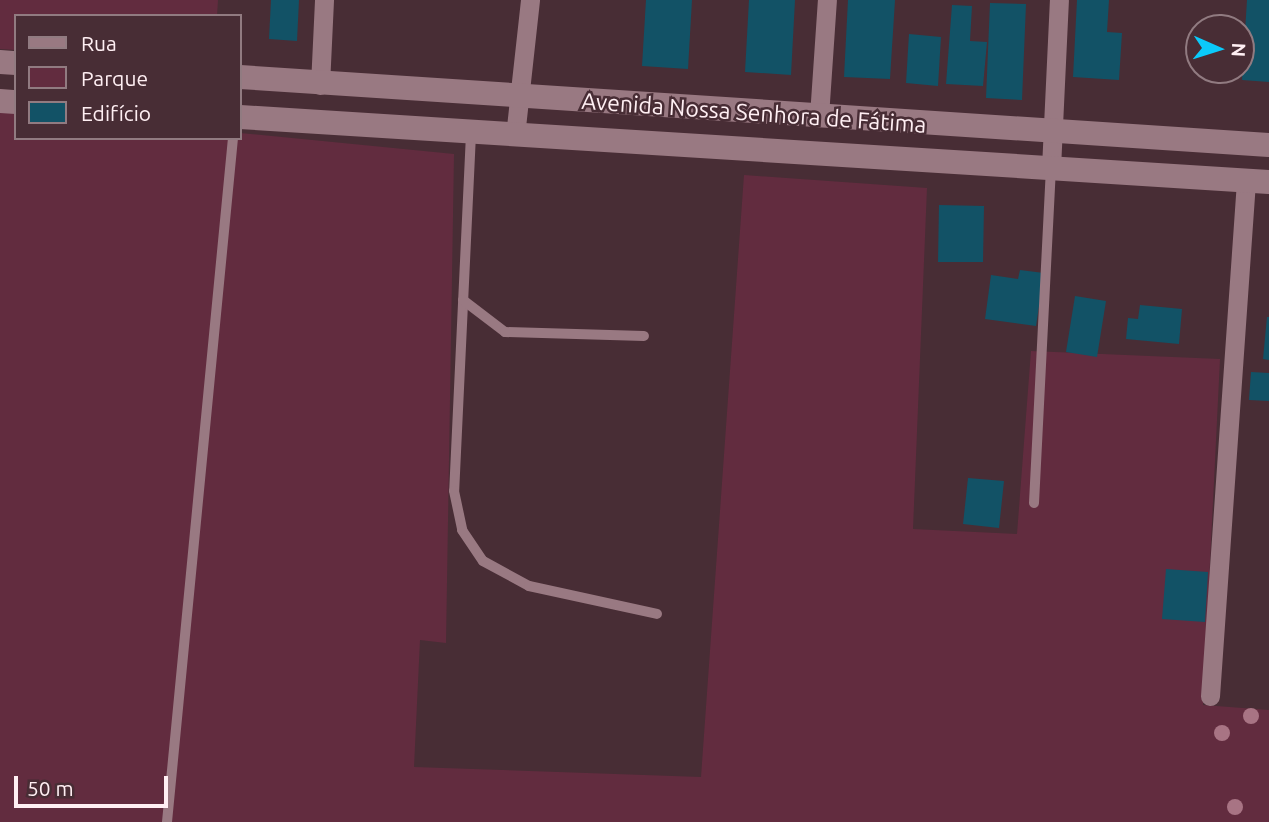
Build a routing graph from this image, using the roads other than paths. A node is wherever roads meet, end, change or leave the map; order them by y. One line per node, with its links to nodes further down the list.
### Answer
1 (324, 0): 6 (street)
2 (530, 0): 7 (street)
3 (827, 0): 8 (street)
4 (1059, 0): 10 (street)
5 (242, 78): 6 (street, Avenida Nossa Senhora de Fátima)
6 (320, 85): 7 (street, Avenida Nossa Senhora de Fátima)
7 (522, 98): 8 (street, Avenida Nossa Senhora de Fátima); 12 (street)
8 (819, 116): 10 (street, Avenida Nossa Senhora de Fátima); 15 (street)
9 (242, 117): 11 (street)
10 (1052, 132): 14 (street, Avenida Nossa Senhora de Fátima); 16 (street)
11 (471, 134): 12 (street); 18 (lane)
12 (515, 136): 15 (street)
13 (233, 140): 23 (lane)
14 (1269, 145)
15 (817, 154): 16 (street)
16 (1051, 169): 17 (street); 20 (lane)
17 (1257, 181): 22 (street)
18 (463, 300): 19 (lane); 21 (lane)
19 (645, 336)
20 (1034, 503)
21 (657, 614)
22 (1210, 696)
23 (167, 822)

